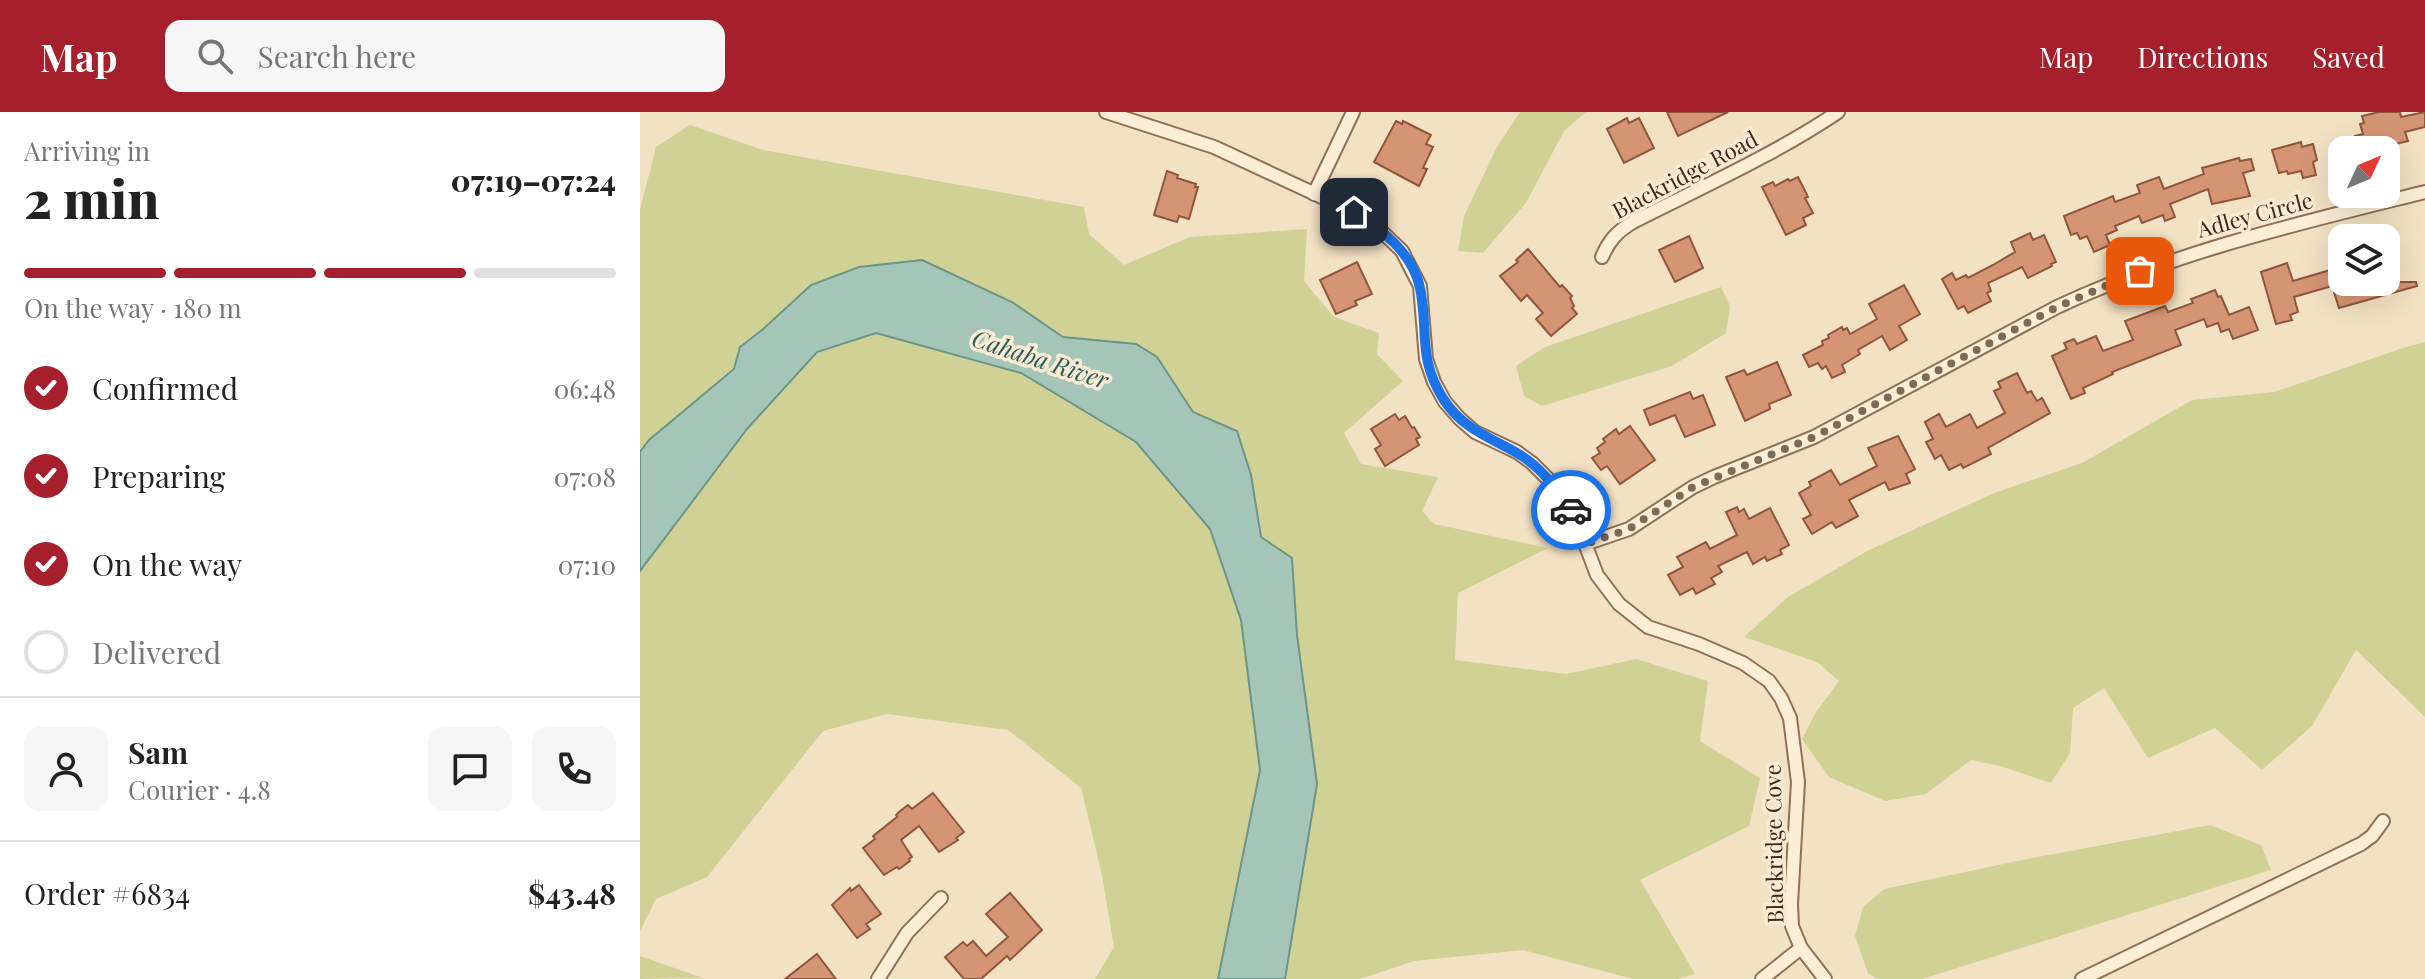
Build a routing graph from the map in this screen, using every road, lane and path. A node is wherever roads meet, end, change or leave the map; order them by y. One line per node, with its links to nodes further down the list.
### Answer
1 (1106, 112): 5 (street, Blackridge Cove)
2 (1353, 112): 5 (street)
3 (1838, 112): 6 (street, Blackridge Road)
4 (2425, 192): 7 (street, Adley Circle)
5 (1314, 194): 7 (street, Blackridge Cove)
6 (1602, 257)
7 (1585, 544): 10 (street, Blackridge Cove)
8 (2383, 821): 14 (street)
9 (941, 898): 11 (street)
10 (1801, 948): 12 (street); 13 (street, Blackridge Cove)
11 (878, 979)
12 (1762, 979)
13 (1825, 979)
14 (2082, 979)

